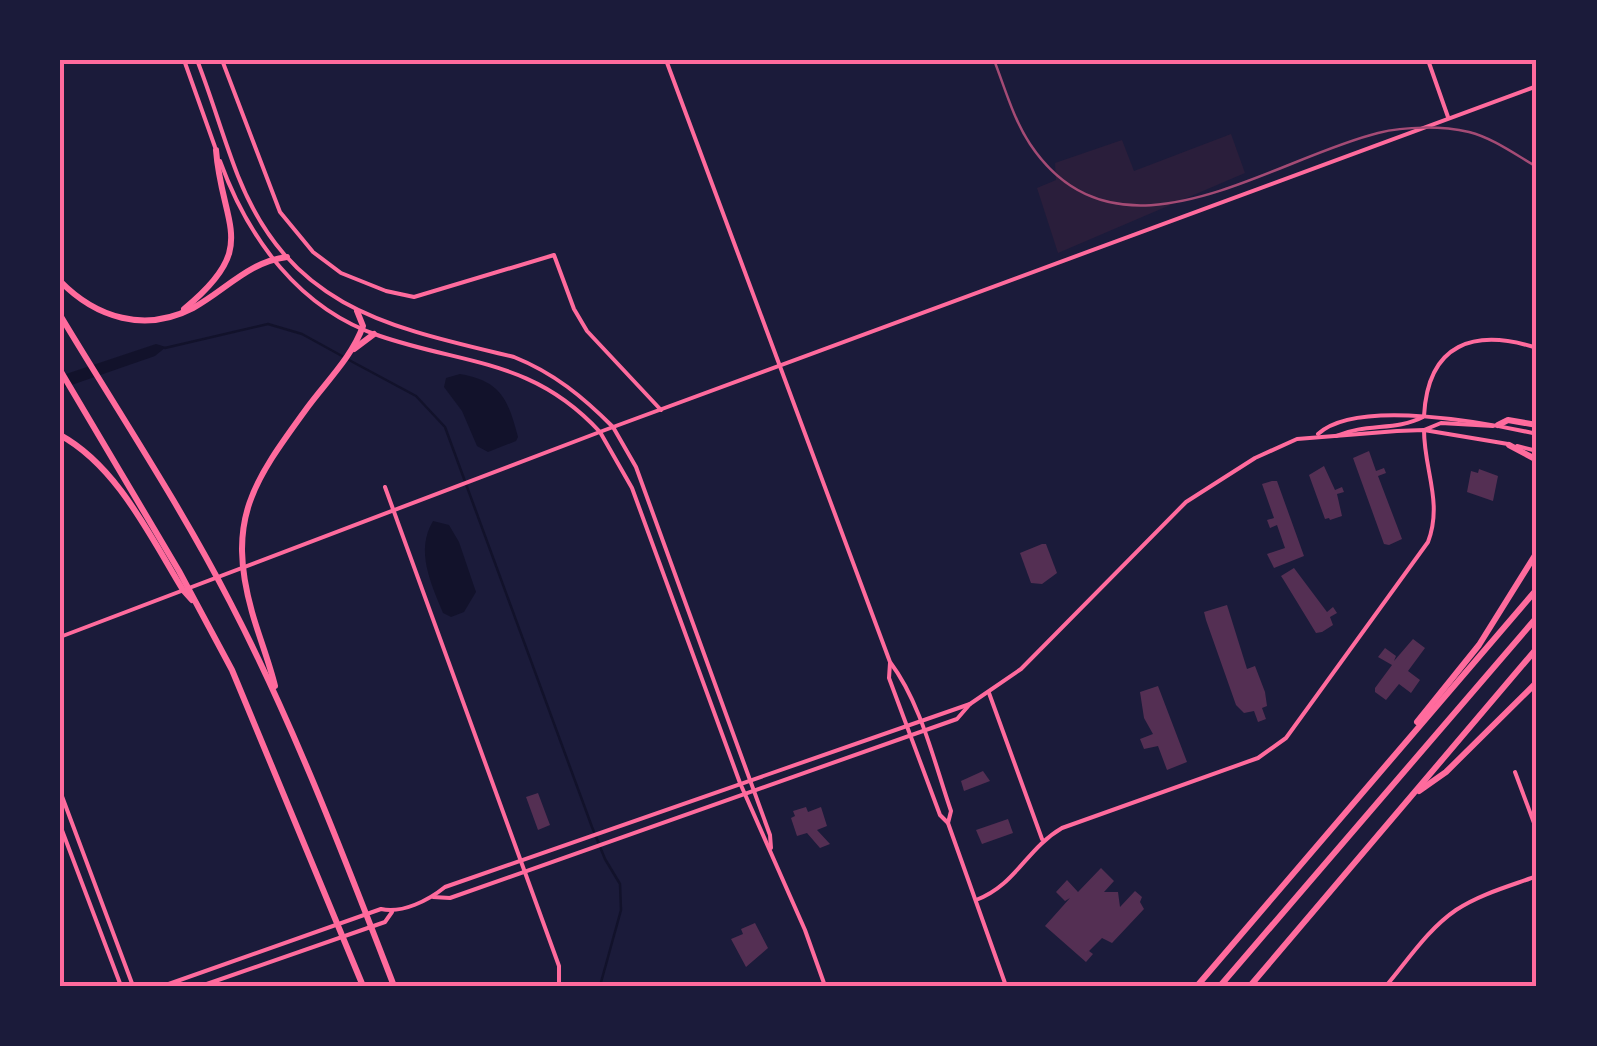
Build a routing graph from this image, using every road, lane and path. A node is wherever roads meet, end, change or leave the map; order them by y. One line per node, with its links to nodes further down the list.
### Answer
1 (184, 60): 8 (street)
2 (197, 60): 9 (street)
3 (222, 60): 21 (street)
4 (666, 60): 19 (street)
5 (1428, 60): 7 (street)
6 (1537, 86): 7 (street)
7 (1448, 117): 19 (street)
8 (216, 150): 10 (street); 13 (highway)
9 (287, 257): 10 (highway); 12 (street)
10 (272, 258): 13 (highway); 15 (street)
11 (60, 281): 13 (highway)
12 (356, 311): 15 (highway); 25 (street)
13 (180, 313)
14 (60, 314): 46 (highway)
15 (362, 329): 16 (street); 18 (highway)
16 (374, 334): 18 (highway); 27 (street)
17 (1537, 348): 22 (street)
18 (352, 350): 46 (highway)
19 (780, 365): 21 (street); 43 (street)
20 (60, 370): 38 (highway)
21 (661, 410): 25 (street)
22 (1424, 416): 23 (street); 30 (street); 31 (street)
23 (1498, 425): 24 (highway); 26 (street); 29 (street)
24 (1537, 425)
25 (613, 428): 27 (street); 54 (street)
26 (1424, 430): 31 (street); 32 (street); 63 (street)
27 (600, 432): 36 (street); 55 (street)
28 (60, 434): 38 (highway)
29 (1537, 434)
30 (1316, 436): 31 (street); 45 (street)
31 (1332, 438)
32 (1509, 444): 33 (street); 34 (highway)
33 (1537, 451)
34 (1537, 460)
35 (385, 486): 36 (street)
36 (394, 512): 41 (street); 65 (street)
37 (1537, 552): 52 (highway)
38 (176, 572): 75 (highway)
39 (1537, 589): 52 (highway)
40 (1537, 616): 81 (highway)
41 (60, 637)
42 (1537, 648): 59 (highway)
43 (890, 662): 48 (street); 49 (street)
44 (1537, 682): 59 (highway)
45 (990, 693): 47 (street); 63 (street)
46 (279, 702): 76 (highway)
47 (970, 704): 48 (street); 50 (street)
48 (919, 721): 49 (street); 50 (street)
49 (906, 725): 51 (street); 54 (street)
50 (923, 732): 51 (street); 60 (street)
51 (911, 737): 57 (street); 60 (street)
52 (1399, 749): 80 (highway)
53 (1515, 772): 62 (street)
54 (749, 780): 55 (street); 57 (street)
55 (740, 783): 58 (street); 65 (street)
56 (60, 791): 72 (street)
57 (754, 791): 58 (street); 64 (street)
58 (745, 794): 64 (street); 66 (street)
59 (1414, 794): 82 (highway)
60 (948, 824): 69 (street)
61 (60, 825): 71 (street)
62 (1537, 831)
63 (1043, 841): 69 (street)
64 (771, 850): 78 (street)
65 (520, 861): 66 (street); 68 (street)
66 (524, 872): 68 (street); 77 (street)
67 (1537, 876): 83 (street)
68 (433, 897): 70 (street)
69 (976, 900): 79 (street)
70 (392, 912): 73 (street); 74 (street)
71 (121, 986)
72 (133, 986)
73 (163, 986)
74 (201, 986)
75 (364, 986)
76 (394, 986)
77 (559, 986)
78 (825, 986)
79 (1006, 986)
80 (1197, 986)
81 (1220, 986)
82 (1250, 986)
83 (1386, 986)

